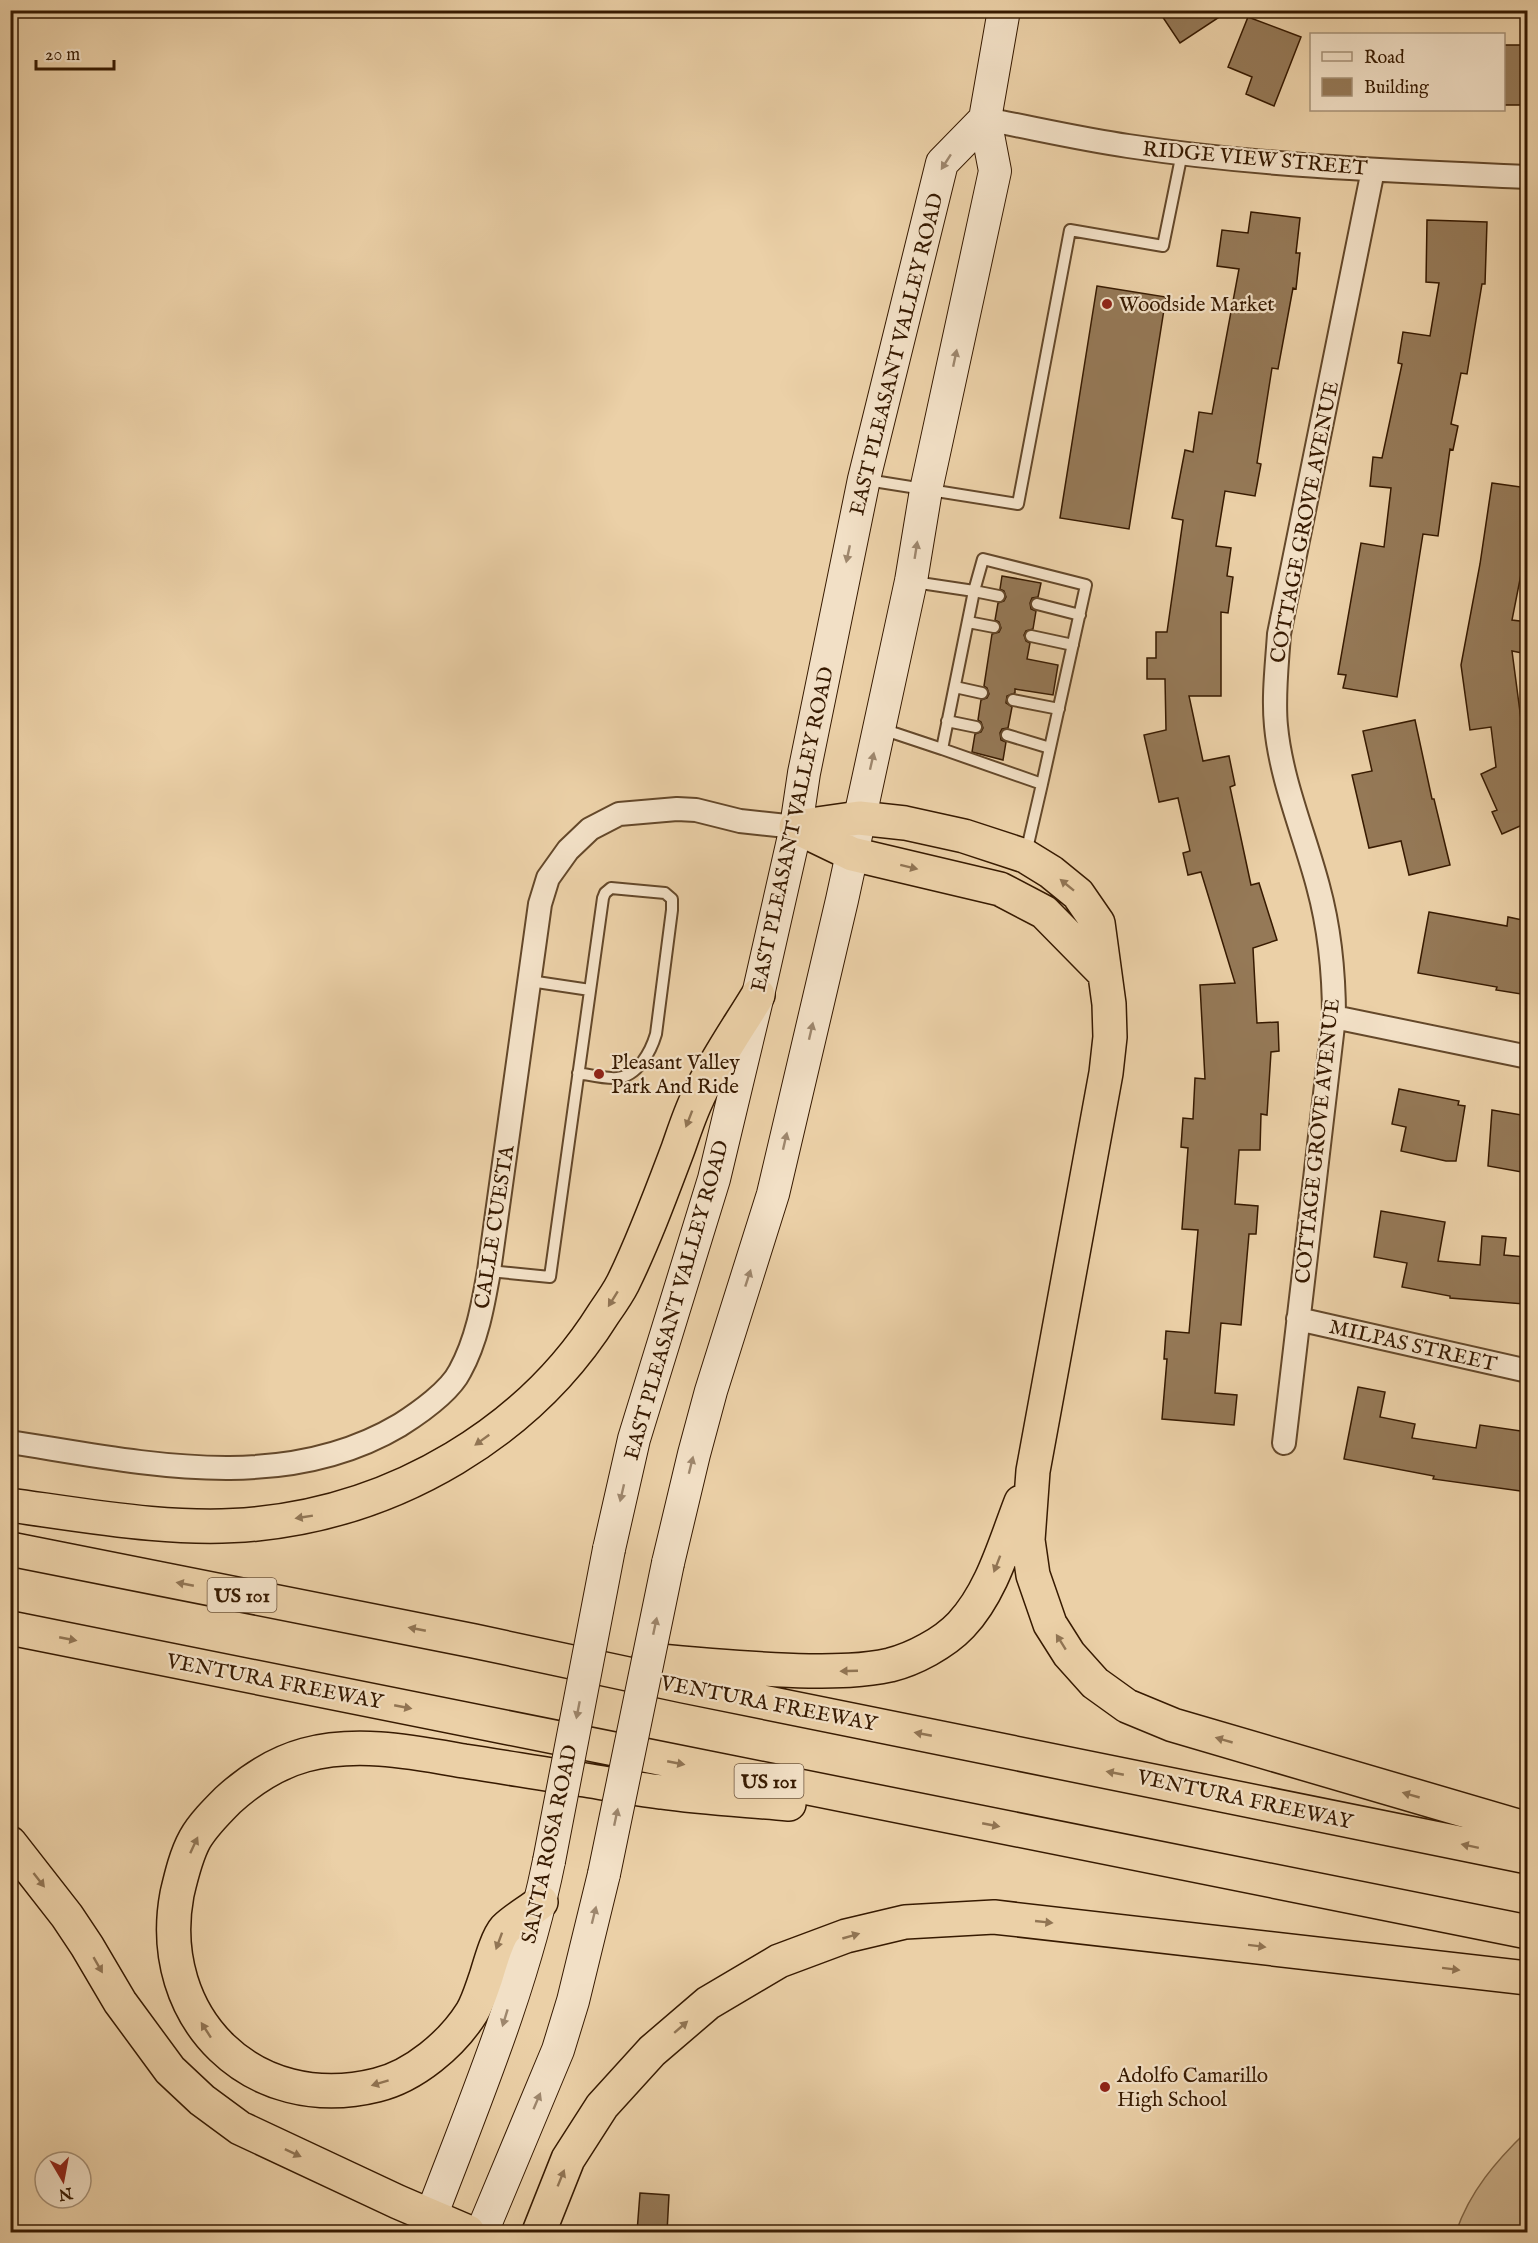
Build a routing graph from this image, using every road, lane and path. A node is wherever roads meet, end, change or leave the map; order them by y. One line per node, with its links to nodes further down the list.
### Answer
1 (1004, 10): 2 (main road)
2 (985, 119): 3 (street, RIDGE VIEW STREET); 6 (main road, EAST PLEASANT VALLEY ROAD, one-way to 6); 7 (main road, one-way to 2)
3 (1182, 153): 4 (street, RIDGE VIEW STREET); 7 (lane)
4 (1373, 170): 5 (street, RIDGE VIEW STREET); 36 (street, COTTAGE GROVE AVENUE)
5 (1527, 177)
6 (864, 479): 7 (lane); 29 (main road, EAST PLEASANT VALLEY ROAD, one-way to 29)
7 (926, 490): 8 (main road, one-way to 7)
8 (911, 581): 9 (lane); 23 (main road)
9 (974, 591): 10 (lane); 12 (lane); 13 (lane)
10 (999, 596)
11 (1037, 604): 12 (lane)
12 (1080, 615): 16 (lane)
13 (968, 622): 14 (lane); 17 (lane)
14 (994, 627)
15 (1031, 636): 16 (lane)
16 (1073, 645): 20 (lane)
17 (955, 687): 18 (lane); 21 (lane)
18 (982, 693)
19 (1013, 700): 20 (lane)
20 (1059, 709): 25 (lane)
21 (947, 721): 22 (lane); 26 (lane)
22 (976, 727)
23 (880, 728): 26 (lane); 28 (main road, one-way to 23)
24 (1007, 735): 25 (lane)
25 (1050, 747): 27 (lane)
26 (942, 749): 27 (lane)
27 (1042, 784): 31 (lane)
28 (859, 818): 29 (highway); 30 (main road); 31 (highway)
29 (796, 827): 30 (highway); 33 (street, CALLE CUESTA); 35 (main road, EAST PLEASANT VALLEY ROAD)
30 (852, 854): 32 (highway, one-way to 32); 59 (main road, one-way to 30, bridge)
31 (1025, 856): 32 (highway, one-way to 31)
32 (1104, 973): 44 (highway)
33 (530, 981): 34 (lane); 39 (street, CALLE CUESTA)
34 (590, 990): 38 (lane); 38 (lane)
35 (758, 995): 45 (highway, one-way to 45); 47 (main road, EAST PLEASANT VALLEY ROAD, one-way to 47)
36 (1334, 1017): 37 (street); 40 (street, COTTAGE GROVE AVENUE)
37 (1527, 1057)
38 (578, 1073): 39 (lane)
39 (489, 1271): 42 (street, CALLE CUESTA)
40 (1298, 1319): 41 (street, MILPAS STREET); 43 (street, COTTAGE GROVE AVENUE)
41 (1527, 1371)
42 (10, 1442)
43 (1284, 1443)
44 (1033, 1471): 49 (highway, one-way to 49); 51 (highway, one-way to 44)
45 (10, 1505)
46 (10, 1549): 49 (highway, VENTURA FREEWAY / US 101, one-way to 46)
47 (609, 1549): 54 (main road, SANTA ROSA ROAD, one-way to 54, bridge)
48 (10, 1628): 50 (highway, VENTURA FREEWAY / US 101, one-way to 50)
49 (474, 1641): 53 (highway, VENTURA FREEWAY / US 101, one-way to 49)
50 (953, 1818): 54 (highway, one-way to 50); 55 (highway, VENTURA FREEWAY / US 101, one-way to 55)
51 (1527, 1829)
52 (10, 1843): 57 (highway, one-way to 57)
53 (1527, 1857)
54 (541, 1902): 57 (main road, SANTA ROSA ROAD, one-way to 57)
55 (1527, 1932)
56 (1527, 1977): 60 (highway, one-way to 56)
57 (428, 2224): 58 (highway)
58 (468, 2232)
59 (482, 2232)
60 (539, 2232)

